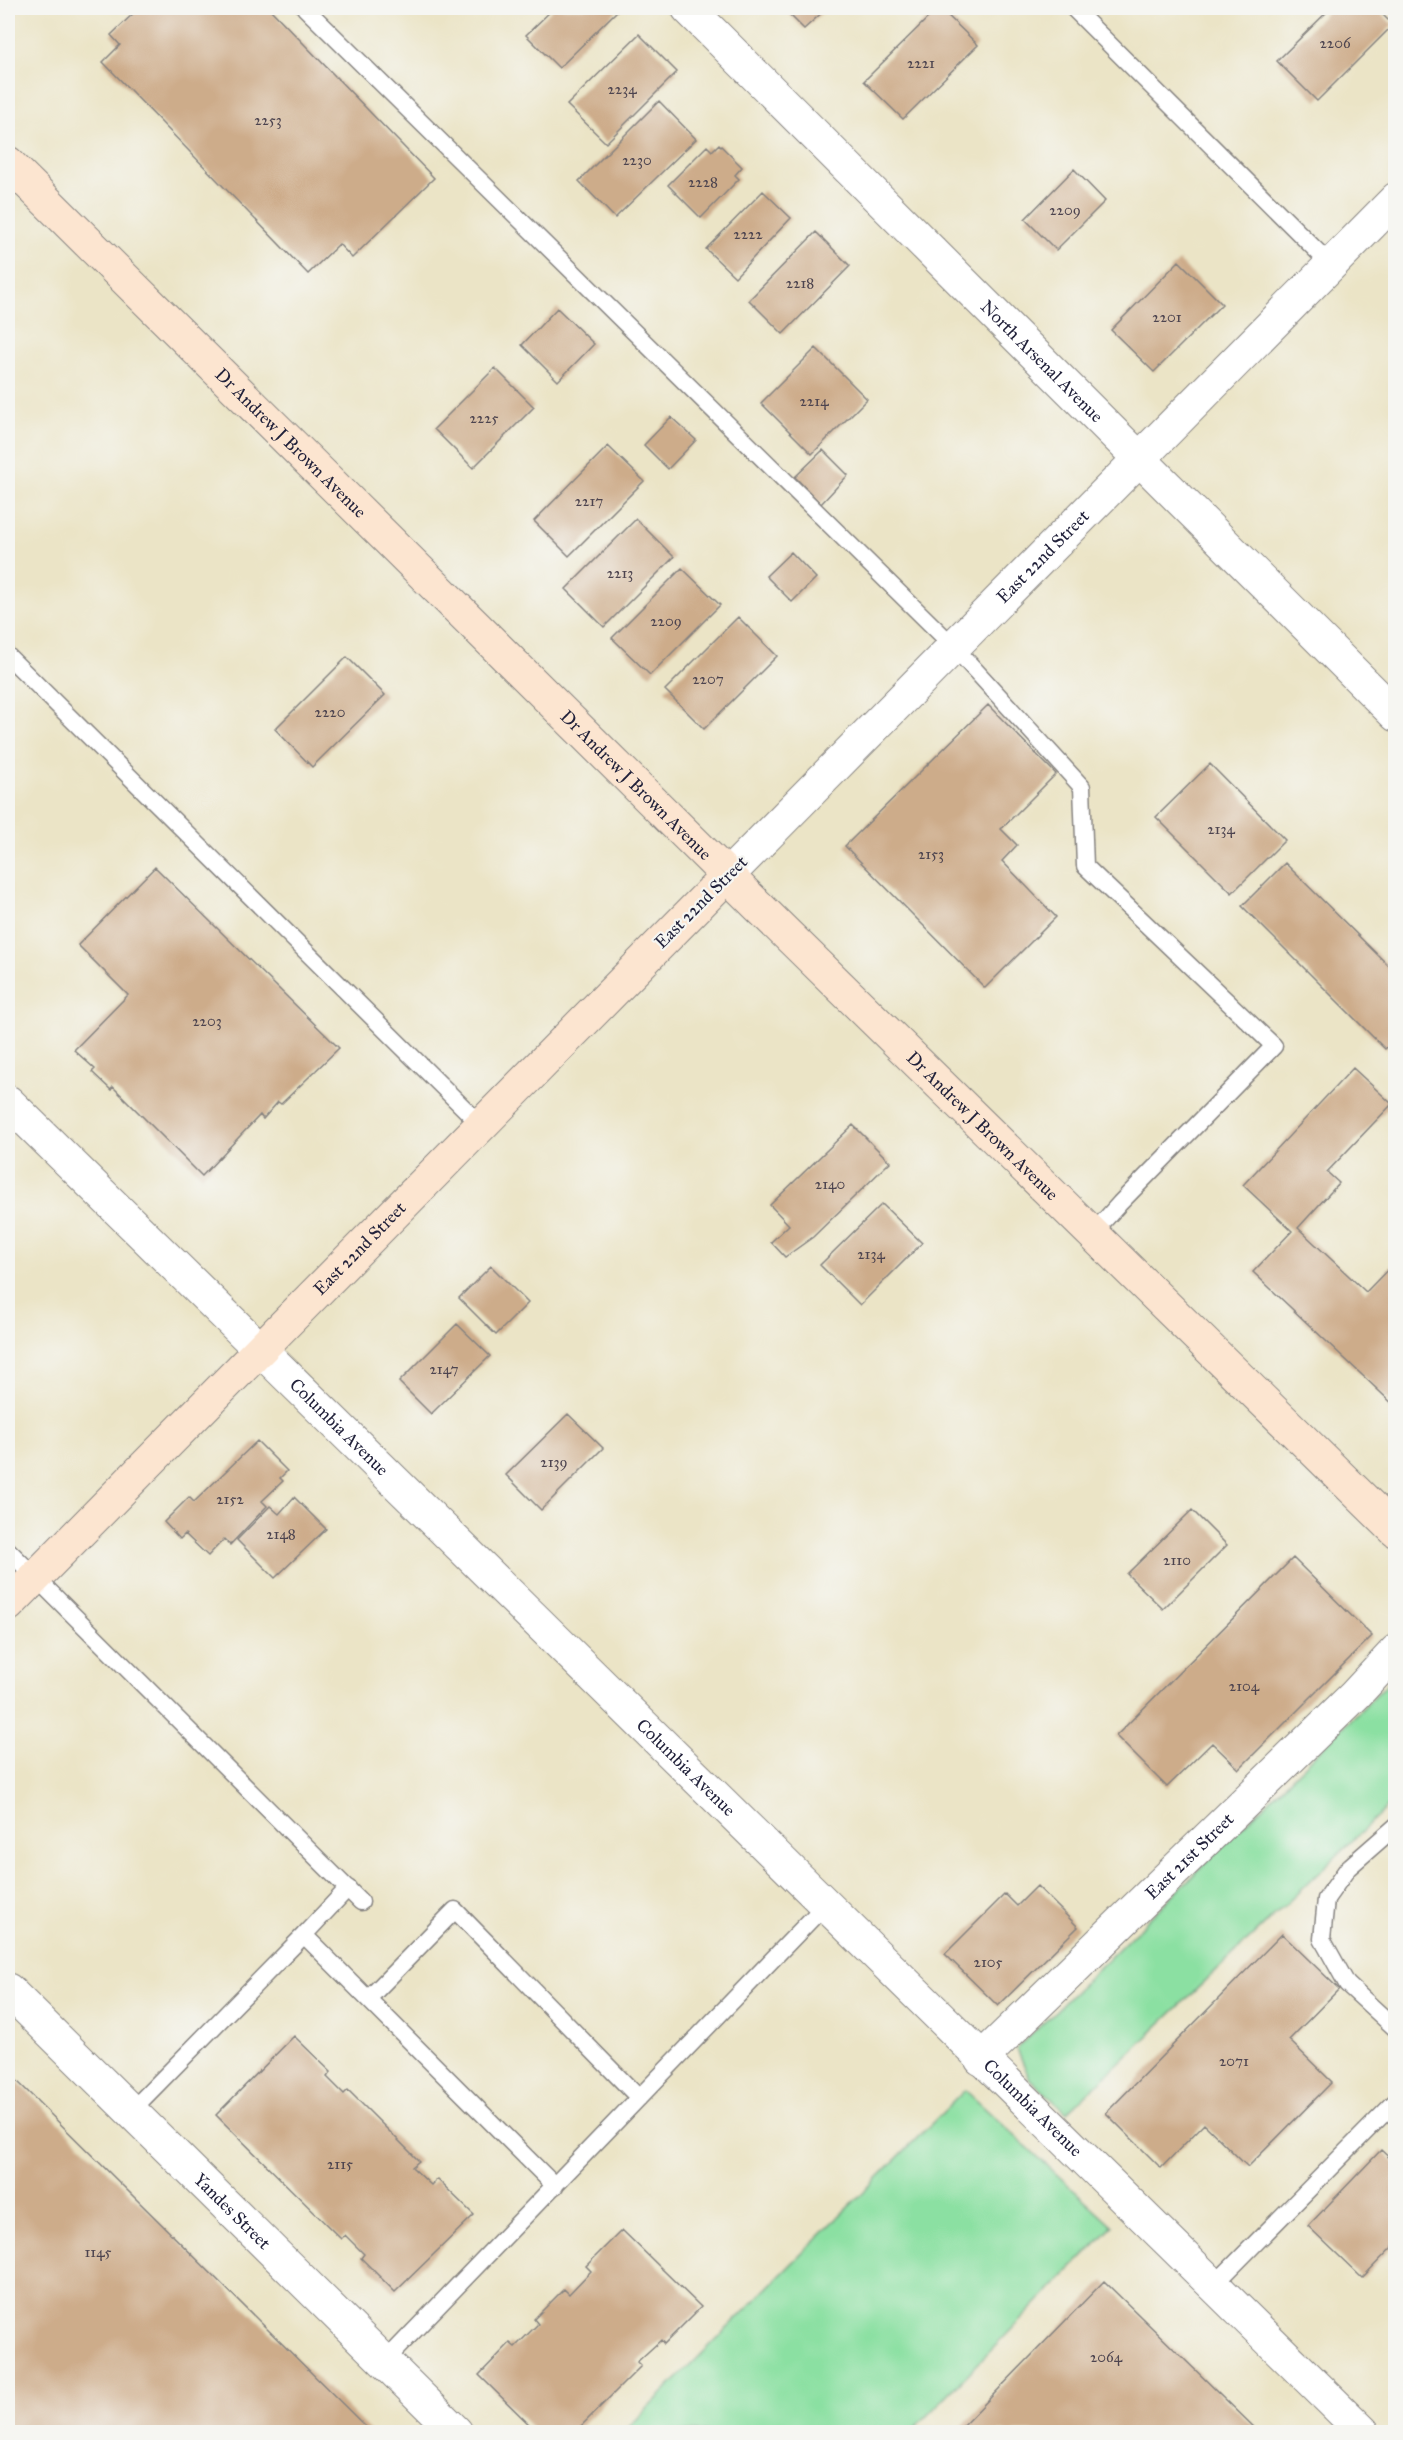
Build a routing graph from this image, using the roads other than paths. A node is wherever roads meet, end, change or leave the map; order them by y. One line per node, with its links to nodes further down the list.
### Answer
1 (304, 8): 8 (lane)
2 (688, 8): 7 (street, North Arsenal Avenue)
3 (1073, 8): 6 (lane)
4 (8, 162): 11 (main road, Dr Andrew J Brown Avenue)
5 (1395, 199): 6 (street, East 22nd Street)
6 (1330, 264): 7 (street, East 22nd Street)
7 (1138, 459): 8 (street, East 22nd Street); 10 (street, North Arsenal Avenue)
8 (953, 646): 11 (street, East 22nd Street); 14 (lane)
9 (8, 656): 13 (lane)
10 (1395, 716)
11 (728, 875): 13 (main road, East 22nd Street); 14 (main road, Dr Andrew J Brown Avenue)
12 (8, 1102): 15 (street, Columbia Avenue)
13 (481, 1125): 15 (main road, East 22nd Street)
14 (1093, 1233): 16 (main road, Dr Andrew J Brown Avenue)
15 (259, 1350): 18 (main road, East 22nd Street); 24 (street, Columbia Avenue)
16 (1395, 1531)
17 (8, 1550): 18 (lane)
18 (35, 1577): 19 (main road, East 22nd Street); 22 (lane)
19 (8, 1605)
20 (1395, 1651): 29 (street, East 21st Street)
21 (1395, 1826): 28 (lane)
22 (348, 1888): 23 (lane); 25 (lane)
23 (361, 1902)
24 (825, 1905): 29 (street, Columbia Avenue); 30 (lane)
25 (304, 1935): 27 (lane); 32 (lane)
26 (8, 1990): 32 (street, Yandes Street)
27 (368, 1999): 30 (lane); 33 (lane)
28 (1395, 2029)
29 (981, 2059): 34 (street, Columbia Avenue)
30 (639, 2098): 33 (lane)
31 (1395, 2101): 34 (lane)
32 (132, 2111): 35 (street, Yandes Street)
33 (555, 2186): 35 (lane)
34 (1213, 2286): 37 (street, Columbia Avenue)
35 (385, 2361): 36 (street, Yandes Street)
36 (456, 2433)
37 (1363, 2433)

